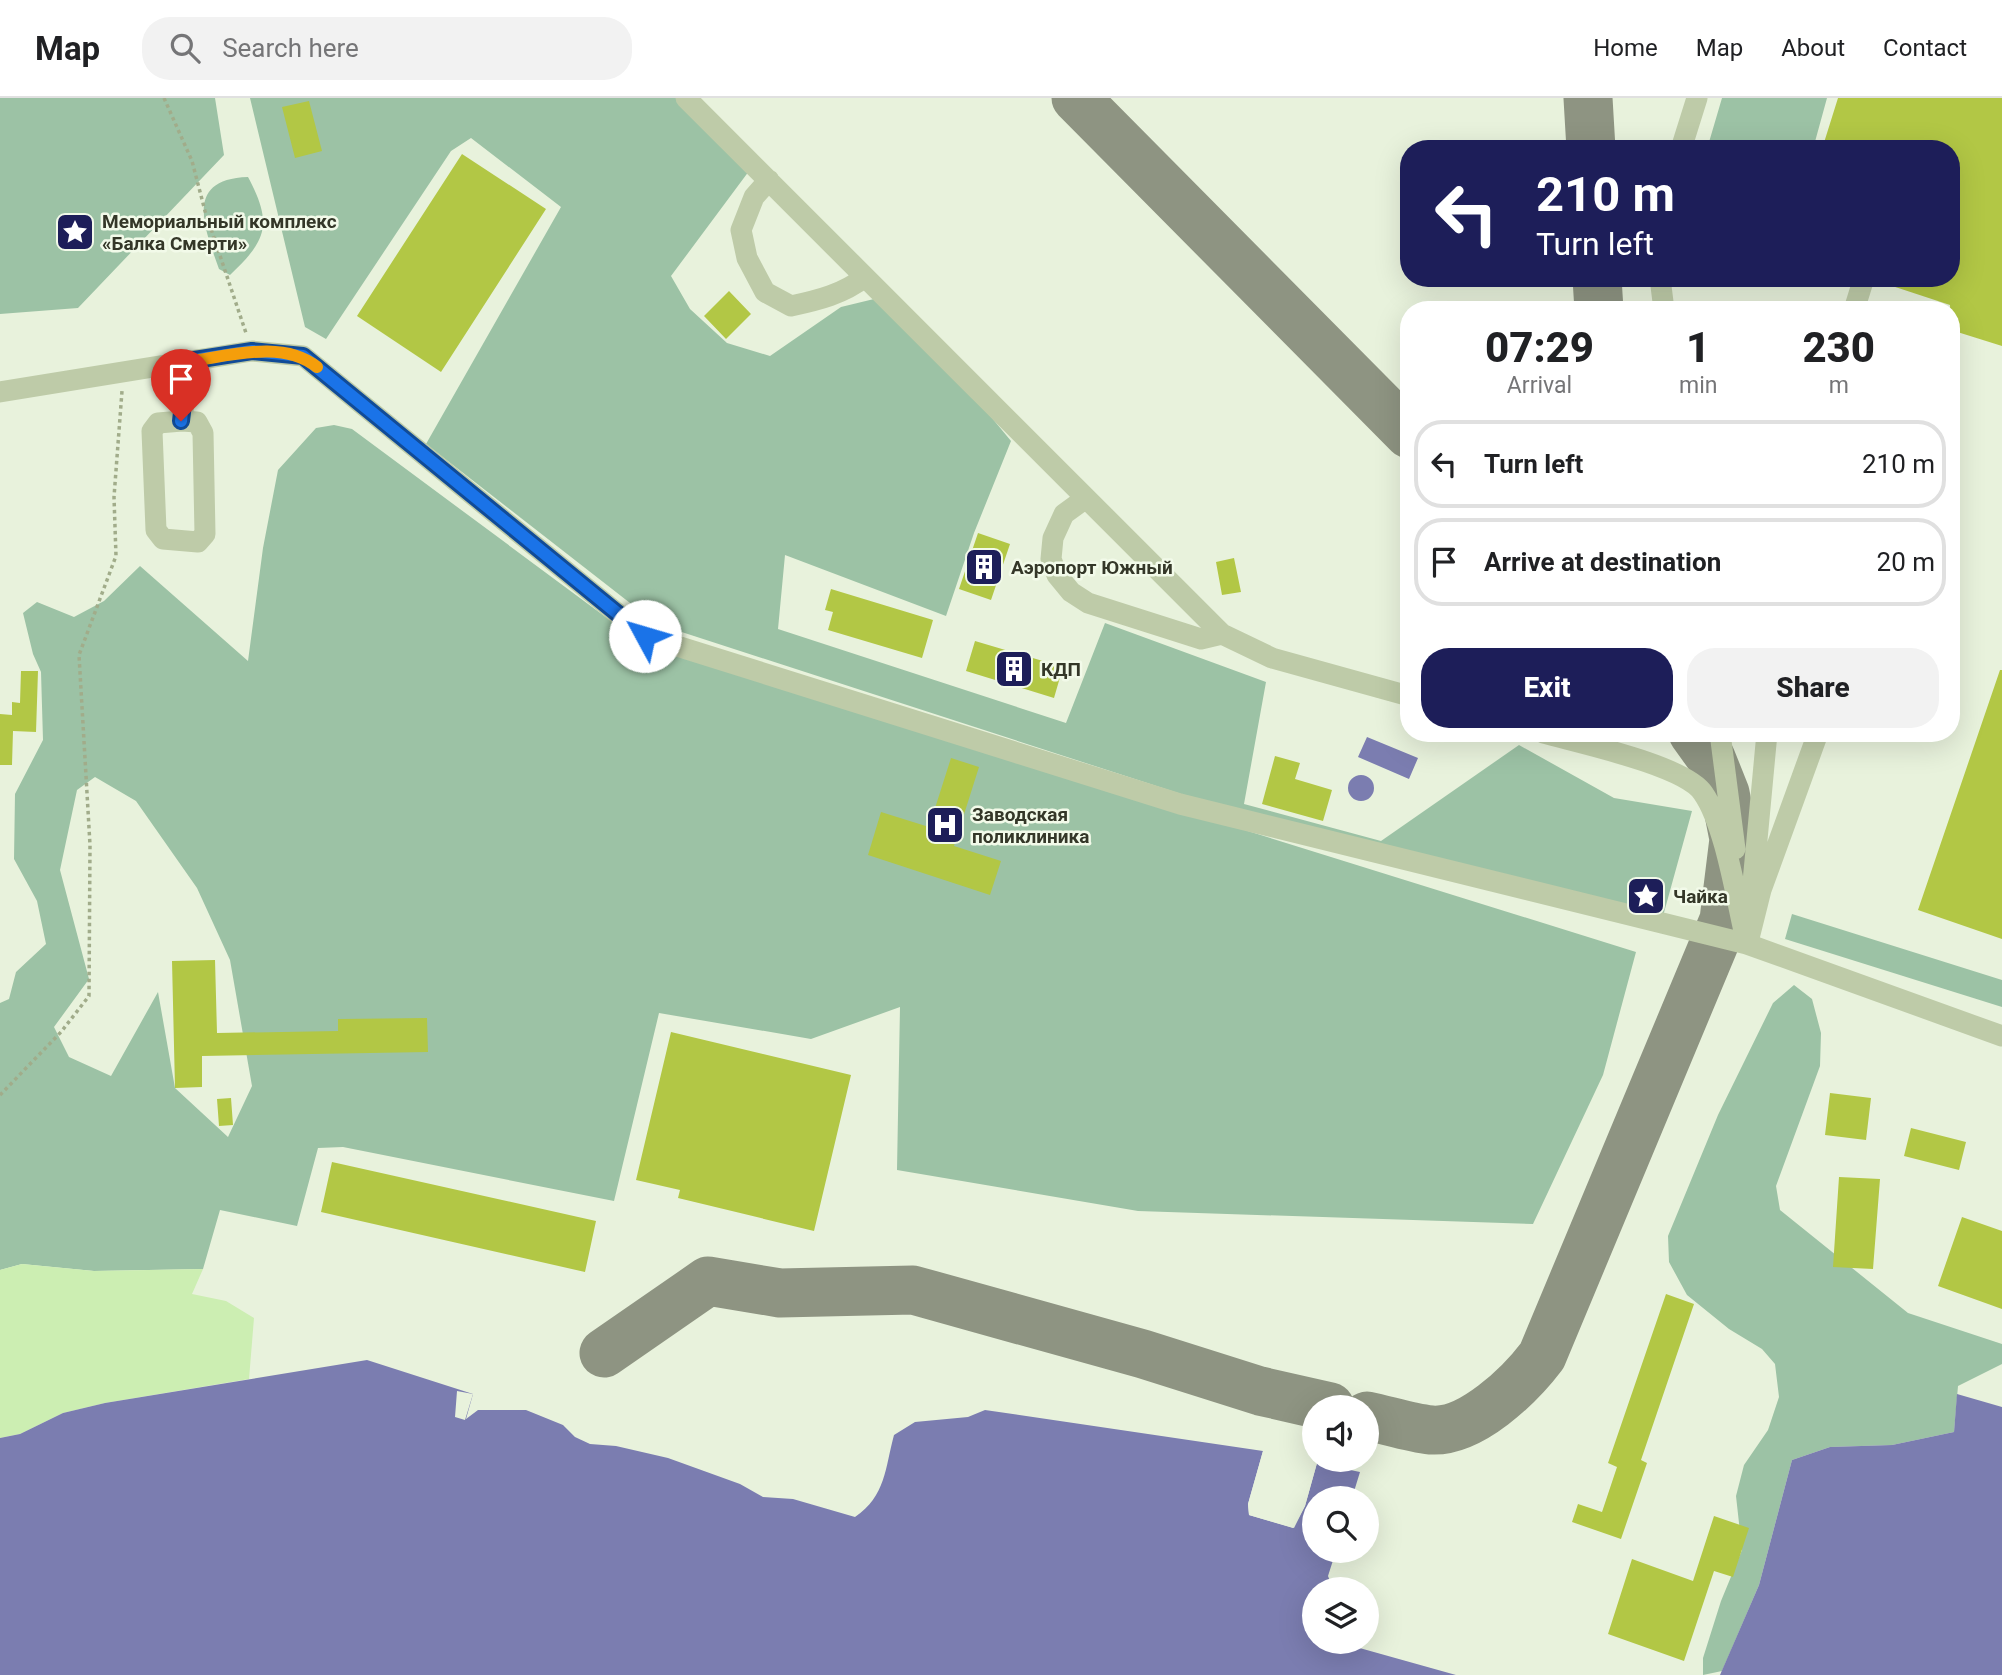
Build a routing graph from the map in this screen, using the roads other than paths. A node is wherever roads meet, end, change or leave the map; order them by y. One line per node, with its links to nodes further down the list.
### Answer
1 (687, 98): 4 (lane)
2 (1696, 98): 3 (lane)
3 (1684, 140)
4 (769, 180): 5 (lane); 5 (lane)
5 (865, 277): 9 (lane)
6 (188, 361): 7 (lane); 8 (lane); 16 (lane)
7 (0, 391)
8 (181, 421): 8 (lane)
9 (1087, 498): 10 (lane); 10 (lane)
10 (1222, 634): 11 (lane)
11 (1400, 694)
12 (1573, 742): 16 (lane)
13 (1721, 742): 16 (lane)
14 (1766, 742): 16 (lane)
15 (1815, 742): 16 (lane)
16 (1747, 944): 17 (lane)
17 (2002, 1036)

